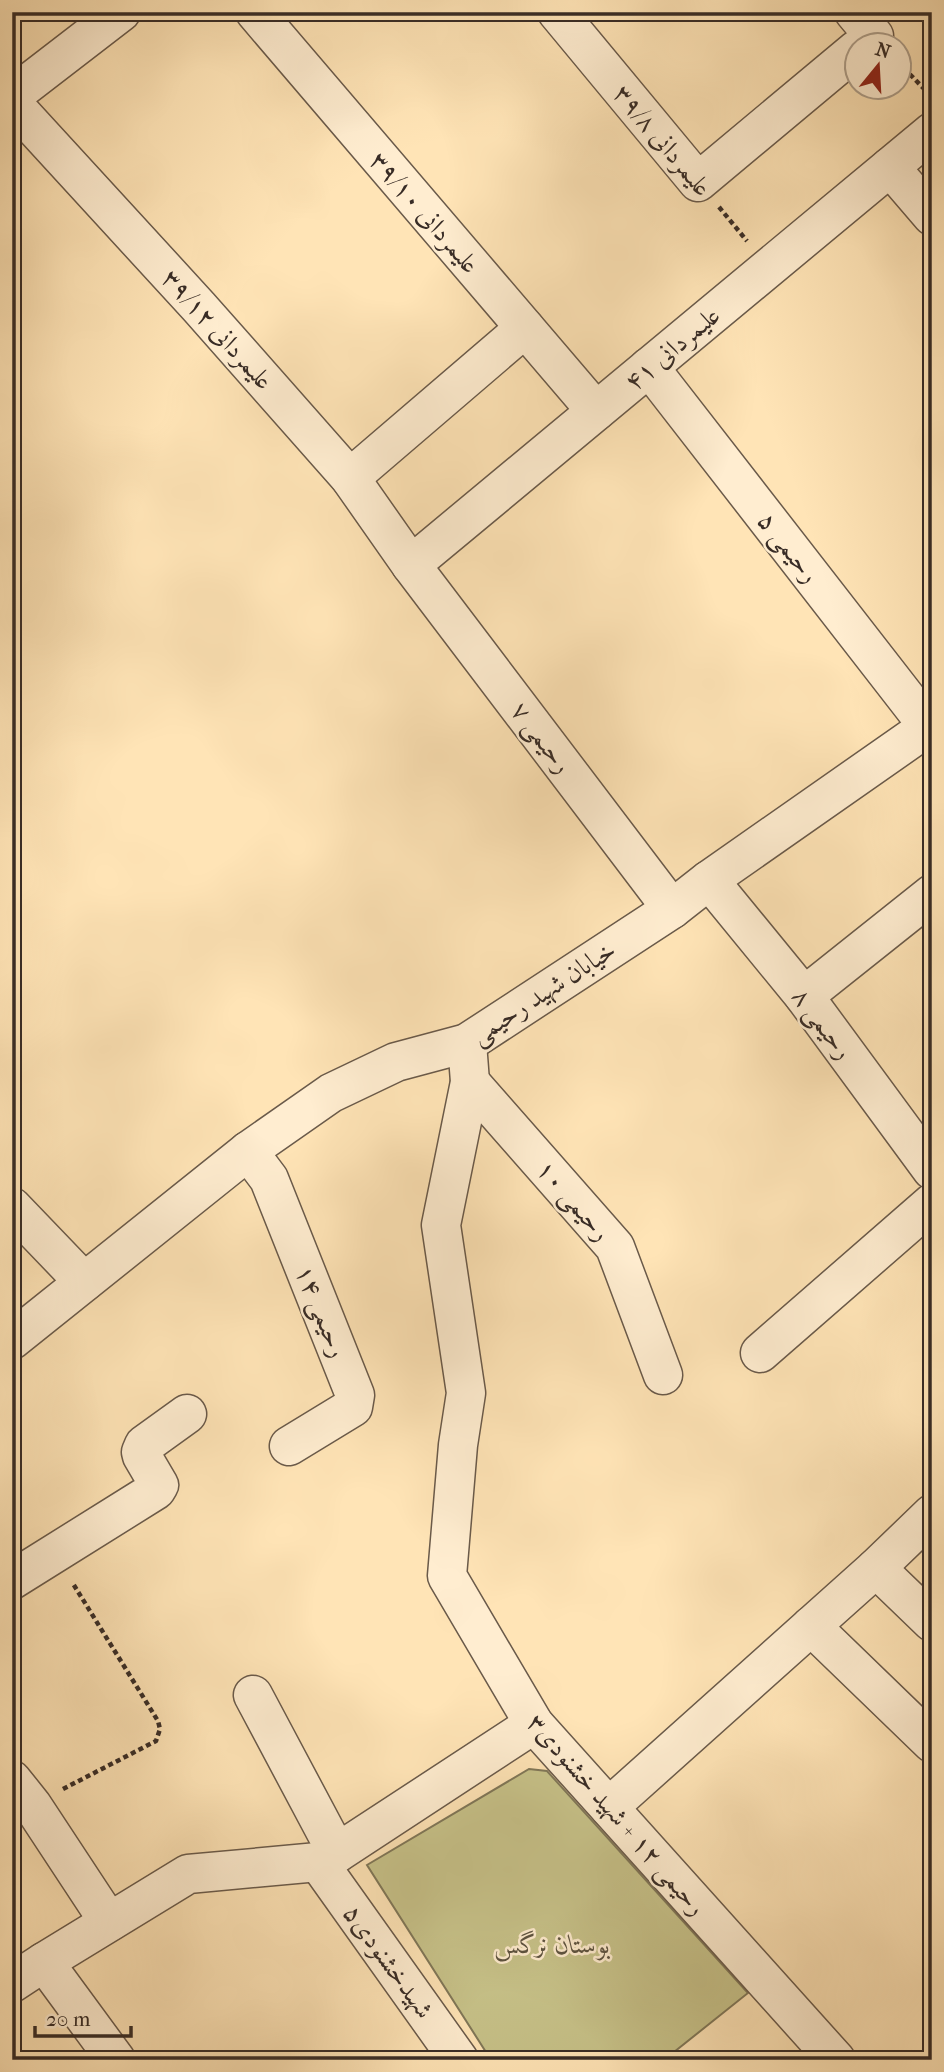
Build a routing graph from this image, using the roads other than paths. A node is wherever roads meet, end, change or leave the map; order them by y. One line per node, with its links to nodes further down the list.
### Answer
1 (121, 12): 5 (street)
2 (255, 12): 10 (street, علیمردانی ۳۹/۱۰)
3 (557, 12): 4 (street, علیمردانی ۳۹/۸)
4 (842, 63)
5 (12, 96)
6 (12, 103): 13 (street, علیمردانی ۳۹/۱۲)
7 (932, 132): 8 (street, علیمردانی ۴۱)
8 (890, 167): 9 (street); 11 (street, علیمردانی ۴۱)
9 (932, 216)
10 (525, 328): 12 (street, علیمردانی ۳۹/۱۰); 13 (street)
11 (649, 367): 12 (street, علیمردانی ۴۱); 15 (street, رحیمی ۵)
12 (596, 411): 14 (street, علیمردانی ۴۱)
13 (350, 478): 14 (street, علیمردانی ۳۹/۱۲)
14 (411, 565): 18 (street, رحیمی ۷)
15 (930, 725): 16 (street, خیابان شهید رحیمی)
16 (709, 880): 18 (street, خیابان شهید رحیمی); 19 (street, رحیمی ۸)
17 (932, 894): 19 (street)
18 (672, 909): 20 (street, خیابان شهید رحیمی)
19 (804, 996): 23 (street, رحیمی ۸)
20 (467, 1043): 21 (street, رحیمی ۱۲ + شهید خشنودی۳); 22 (street, خیابان شهید رحیمی)
21 (470, 1083): 29 (street, رحیمی ۱۰); 38 (street, رحیمی ۱۲ + شهید خشنودی۳)
22 (248, 1151): 26 (street, خیابان شهید رحیمی); 31 (street, رحیمی ۱۴)
23 (932, 1170)
24 (932, 1203): 28 (street)
25 (12, 1207): 26 (street)
26 (83, 1283): 27 (street, خیابان شهید رحیمی)
27 (12, 1340)
28 (760, 1353)
29 (663, 1375)
30 (187, 1414): 34 (street)
31 (289, 1446)
32 (932, 1514): 33 (street)
33 (876, 1568): 35 (street); 36 (street)
34 (12, 1580)
35 (932, 1622)
36 (811, 1626): 39 (street); 41 (street)
37 (253, 1695): 42 (street, شهیدخشنودی۵)
38 (534, 1724): 41 (street, رحیمی ۱۲ + شهید خشنودی۳); 42 (street)
39 (932, 1743)
40 (22, 1792): 43 (street)
41 (609, 1807): 47 (street, رحیمی ۱۲ + شهید خشنودی۳)
42 (327, 1858): 43 (street); 46 (street, شهیدخشنودی۵)
43 (110, 1922): 44 (street)
44 (24, 1966): 45 (street)
45 (116, 2060)
46 (459, 2060)
47 (836, 2060)

